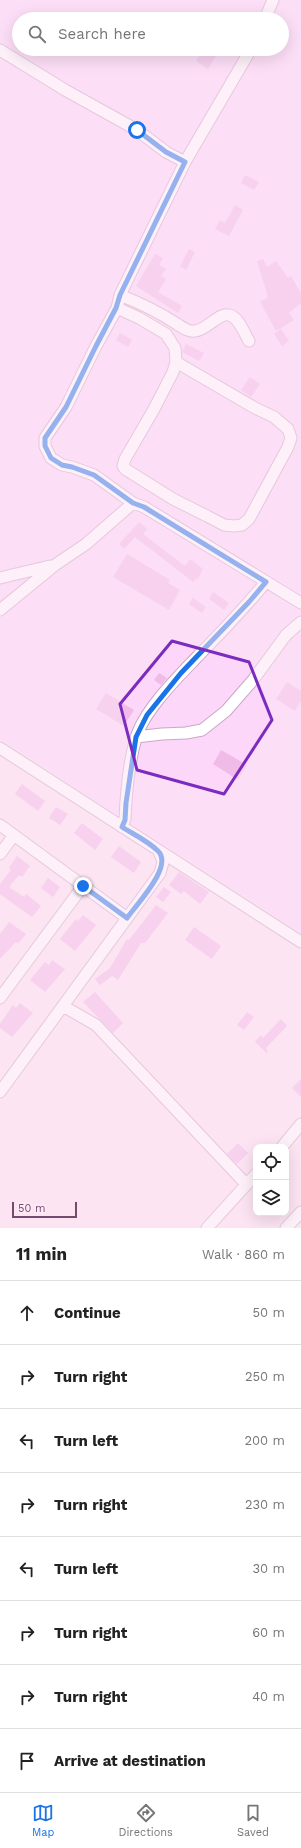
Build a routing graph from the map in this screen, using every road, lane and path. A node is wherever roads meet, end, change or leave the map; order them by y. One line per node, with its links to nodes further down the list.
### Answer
1 (273, 0): 2 (street)
2 (268, 12)
3 (0, 50): 5 (street)
4 (247, 56): 5 (street)
5 (185, 162): 6 (street)
6 (120, 295): 7 (street); 8 (street)
7 (116, 308): 9 (street); 10 (street)
8 (249, 341)
9 (176, 362): 9 (street)
10 (133, 503): 11 (street); 13 (street)
11 (55, 565): 12 (street); 15 (street)
12 (0, 578)
13 (266, 582): 14 (street); 17 (street)
14 (301, 602)
15 (0, 610)
16 (301, 622): 17 (street)
17 (136, 737): 20 (street)
18 (0, 748): 20 (street)
19 (0, 825): 21 (street)
20 (122, 827): 22 (street)
21 (14, 835): 23 (street); 24 (street)
22 (159, 851): 25 (street); 26 (street)
23 (0, 854)
24 (83, 886): 25 (street); 27 (street)
25 (127, 918): 28 (street)
26 (301, 942)
27 (0, 998)
28 (63, 1006): 29 (street); 33 (street)
29 (0, 1092)
30 (301, 1124): 31 (street)
31 (284, 1144)
32 (253, 1177): 33 (street)
33 (246, 1184): 35 (street)
34 (301, 1212): 36 (street)
35 (207, 1228)
36 (286, 1228)

